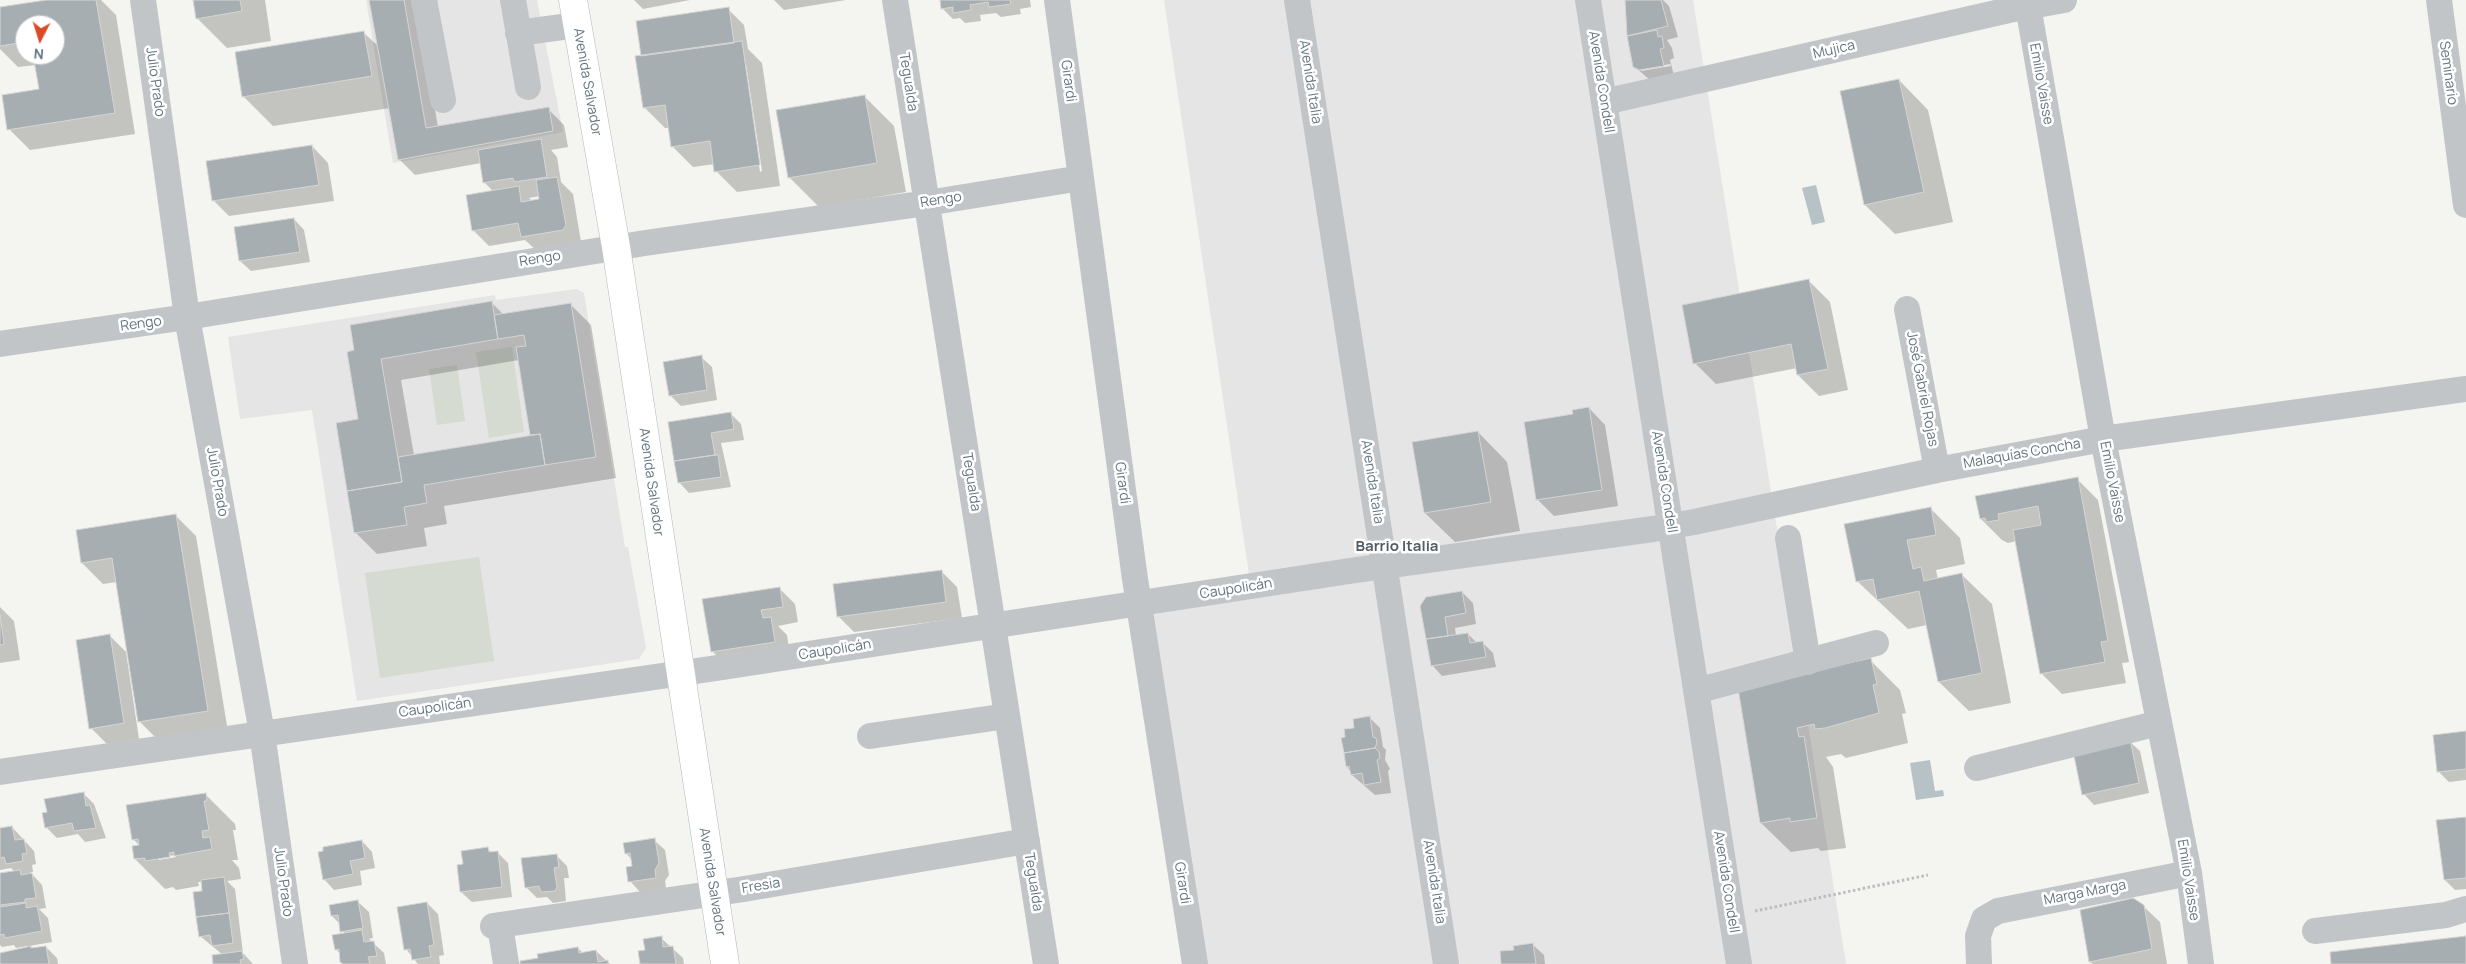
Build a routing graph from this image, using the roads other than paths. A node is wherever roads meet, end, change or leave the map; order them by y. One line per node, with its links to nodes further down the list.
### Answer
1 (143, 0): 21 (street, Julio Prado)
2 (424, 0): 14 (street)
3 (513, 0): 12 (street)
4 (894, 0): 17 (street, Tegualda)
5 (1057, 0): 16 (street, Girardi)
6 (1297, 0): 28 (street, Avenida Italia)
7 (1588, 0): 15 (street, Avenida Condell)
8 (2064, 0): 10 (street, Mujica)
9 (2439, 0): 18 (street, Seminario)
10 (2028, 3): 15 (street, Mujica); 24 (street, Emilio Vaisse)
11 (575, 12): 12 (street); 19 (main road, Avenida Salvador)
12 (518, 32): 13 (street)
13 (528, 87)
14 (443, 100)
15 (1604, 102): 26 (street, Avenida Condell)
16 (1081, 178): 17 (street, Rengo); 29 (street, Girardi)
17 (927, 203): 19 (street, Rengo); 30 (street, Tegualda)
18 (2466, 205)
19 (616, 247): 21 (street, Rengo); 33 (main road, Avenida Salvador)
20 (1907, 309): 25 (street, José Gabriel Rojas)
21 (187, 317): 22 (street, Rengo); 37 (street, Julio Prado)
22 (0, 344)
23 (2466, 389): 24 (street, Malaquías Concha)
24 (2103, 440): 25 (street, Malaquías Concha); 36 (street, Emilio Vaisse)
25 (1937, 470): 26 (street, Malaquías Concha)
26 (1670, 526): 28 (street, Caupolicán); 34 (street, Avenida Condell)
27 (1788, 538): 32 (street)
28 (1385, 567): 29 (street, Caupolicán); 51 (street, Avenida Italia)
29 (1139, 604): 30 (street, Caupolicán); 50 (street, Girardi)
30 (994, 626): 33 (street, Caupolicán); 35 (street, Tegualda)
31 (1876, 643): 32 (street)
32 (1808, 662): 34 (street)
33 (680, 673): 37 (street, Caupolicán); 43 (main road, Avenida Salvador)
34 (1696, 691): 52 (street, Avenida Condell)
35 (1008, 716): 38 (street); 41 (street, Tegualda)
36 (2159, 723): 39 (street); 42 (street, Emilio Vaisse)
37 (262, 733): 40 (street, Caupolicán); 46 (street, Julio Prado)
38 (870, 736)
39 (1977, 768)
40 (0, 772)
41 (1027, 841): 43 (street, Fresia); 49 (street, Tegualda)
42 (2188, 872): 53 (street, Marga Marga); 54 (street, Emilio Vaisse)
43 (714, 894): 47 (street, Fresia); 48 (main road, Avenida Salvador)
44 (2466, 909): 45 (street)
45 (2315, 932)
46 (295, 964)
47 (506, 964)
48 (725, 964)
49 (1046, 964)
50 (1195, 964)
51 (1446, 964)
52 (1739, 964)
53 (1979, 964)
54 (2201, 964)

